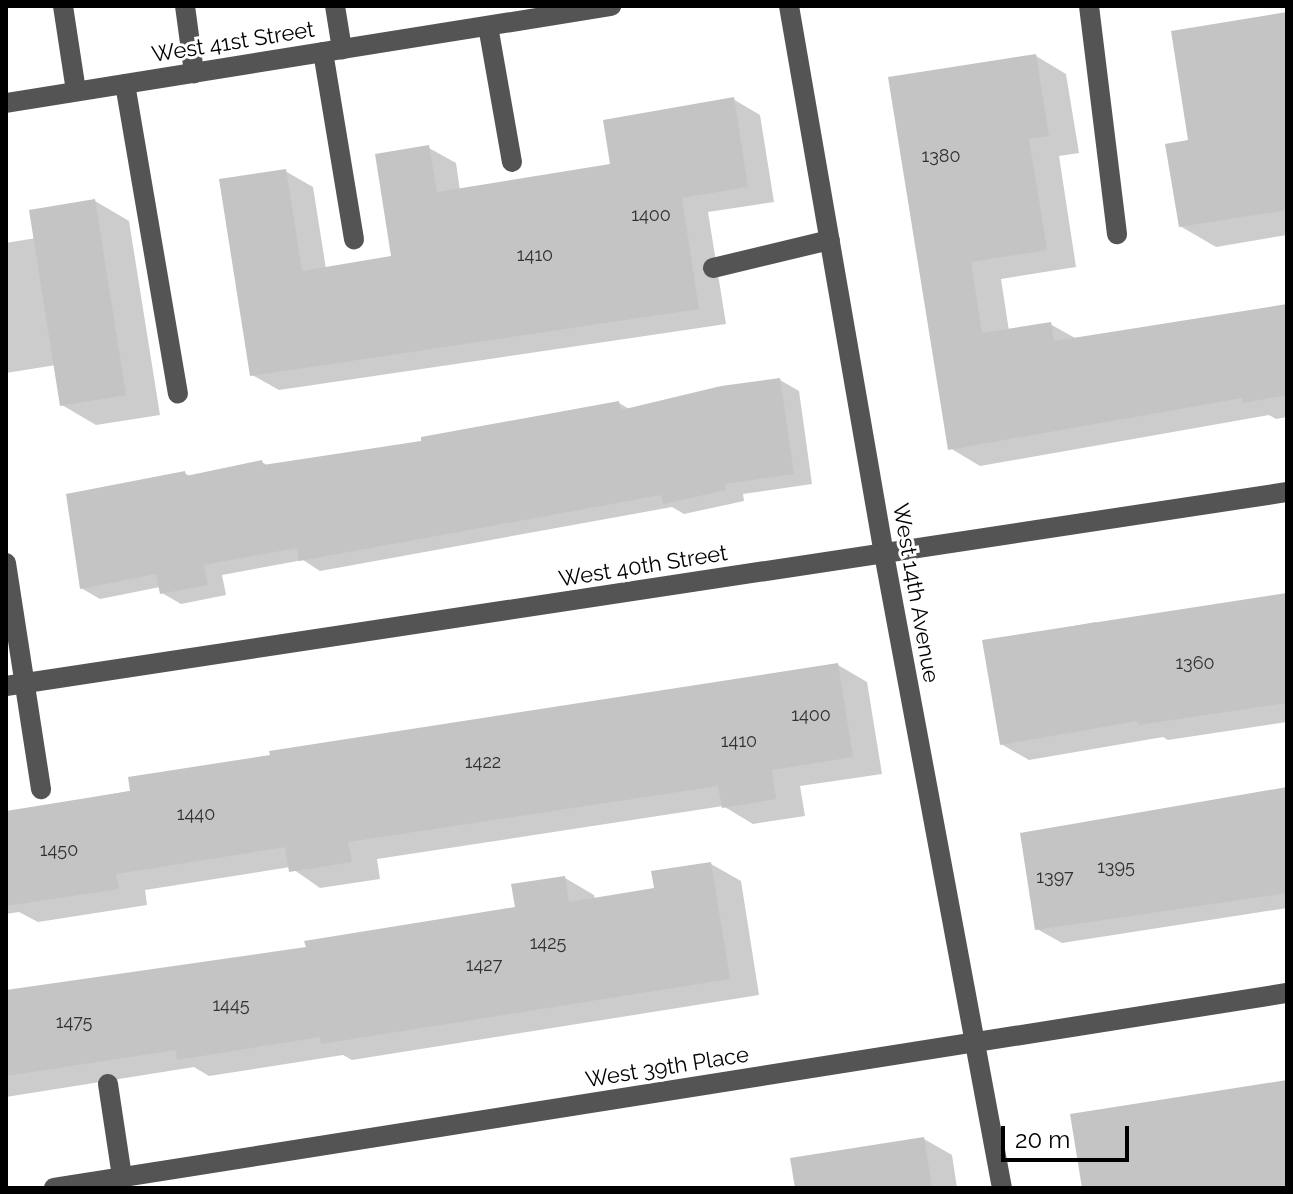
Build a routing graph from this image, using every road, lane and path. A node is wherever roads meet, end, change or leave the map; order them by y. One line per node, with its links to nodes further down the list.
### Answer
1 (63, 6): 11 (street)
2 (185, 6): 9 (street)
3 (335, 6): 8 (street)
4 (611, 6): 7 (street, West 41st Street)
5 (789, 6): 16 (street, West 14th Avenue)
6 (1089, 6): 14 (street)
7 (494, 19): 8 (street, West 41st Street); 13 (street)
8 (332, 50): 9 (street, West 41st Street); 15 (street)
9 (194, 73): 10 (street, West 41st Street)
10 (125, 84): 11 (street, West 41st Street); 18 (street)
11 (76, 91): 12 (street, West 41st Street)
12 (6, 103)
13 (512, 162)
14 (1117, 234)
15 (354, 239)
16 (830, 240): 17 (street); 20 (street, West 14th Avenue)
17 (713, 268)
18 (178, 394)
19 (1287, 492): 20 (street, West 40th Street)
20 (884, 554): 22 (street, West 40th Street); 25 (street, West 14th Avenue)
21 (6, 563): 22 (street)
22 (16, 685): 23 (street)
23 (41, 789)
24 (1287, 993): 25 (street, West 39th Place)
25 (975, 1042): 27 (street, West 39th Place); 29 (street, West 14th Avenue)
26 (108, 1084): 27 (street)
27 (111, 1182): 28 (street, West 39th Place)
28 (54, 1188)
29 (1002, 1188)

